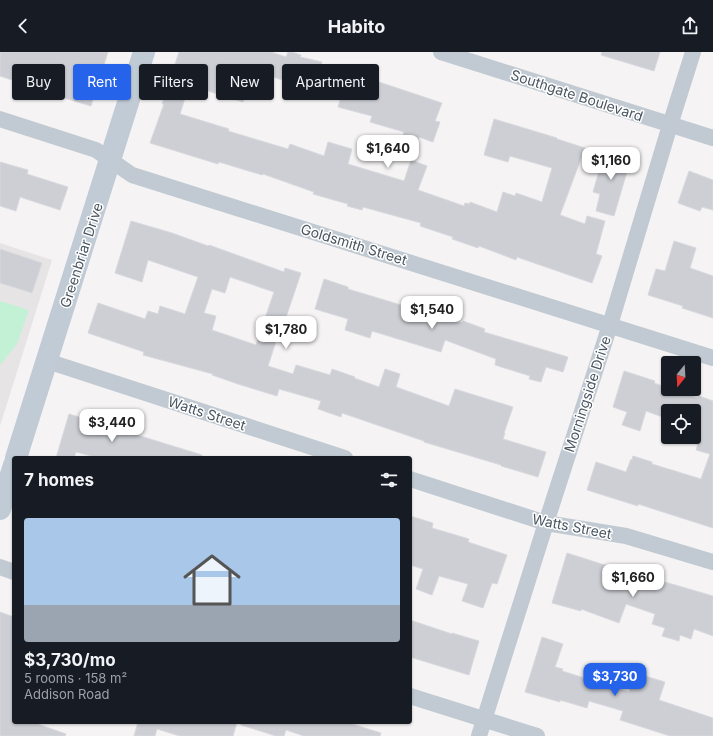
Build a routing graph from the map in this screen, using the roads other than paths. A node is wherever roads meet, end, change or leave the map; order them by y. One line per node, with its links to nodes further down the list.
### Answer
1 (144, 52): 7 (main road, Greenbriar Drive)
2 (441, 52): 5 (street, Southgate Boulevard)
3 (693, 52): 5 (street, Morningside Drive)
4 (0, 119): 7 (street, Goldsmith Street)
5 (670, 124): 6 (street, Southgate Boulevard); 8 (street, Morningside Drive)
6 (713, 138)
7 (111, 160): 8 (street, Goldsmith Street); 10 (main road, Greenbriar Drive)
8 (610, 325): 9 (street, Goldsmith Street); 16 (street, Morningside Drive)
9 (713, 358)
10 (47, 361): 11 (main road, Greenbriar Drive); 12 (street, Watts Street)
11 (17, 456)
12 (339, 456)
13 (12, 471): 15 (main road)
14 (412, 480): 16 (street, Watts Street)
15 (0, 509)
16 (546, 523): 17 (street, Watts Street); 21 (street, Morningside Drive)
17 (713, 562)
18 (0, 567): 19 (street)
19 (12, 571)
20 (412, 697): 21 (street)
21 (484, 720): 22 (street, Morningside Drive); 23 (street)
22 (479, 736)
23 (537, 736)

